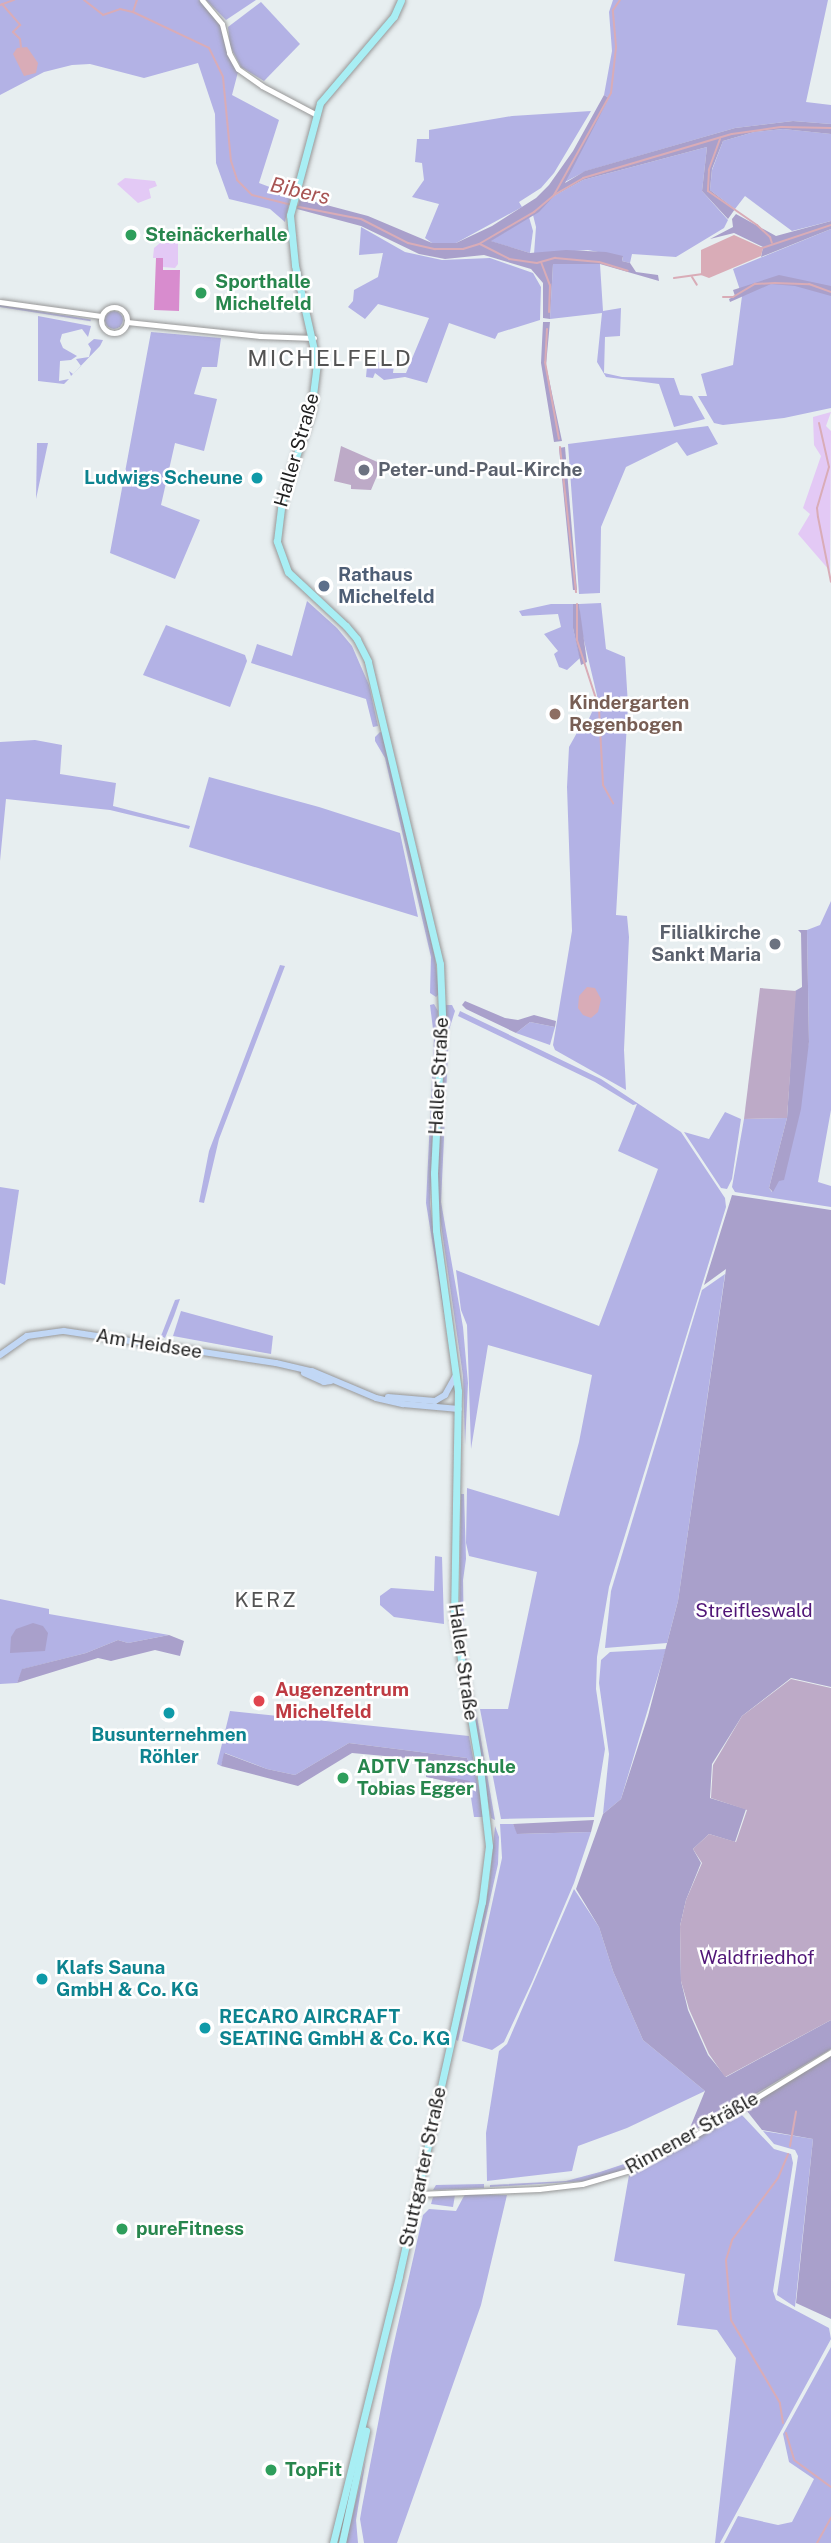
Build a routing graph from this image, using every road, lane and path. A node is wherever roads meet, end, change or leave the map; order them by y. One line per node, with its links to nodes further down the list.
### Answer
1 (202, 0): 3 (street)
2 (401, 0): 3 (main road)
3 (314, 114): 7 (main road, Haller Straße)
4 (0, 302): 5 (street)
5 (101, 316): 6 (street); 6 (street)
6 (127, 322): 7 (street)
7 (314, 338): 9 (main road, Haller Straße)
8 (0, 1355): 10 (main road, Am Heidsee)
9 (456, 1375): 10 (main road); 11 (main road, Haller Straße)
10 (376, 1398): 11 (main road)
11 (458, 1409): 12 (main road, Haller Straße)
12 (464, 1982): 14 (main road, Stuttgarter Straße)
13 (831, 2052): 14 (street, Rinnener Sträßle)
14 (417, 2194): 15 (main road, Stuttgarter Straße)
15 (381, 2353): 16 (main road, Stuttgarter Straße); 17 (main road, Stuttgarter Straße)
16 (333, 2543)
17 (342, 2543)

